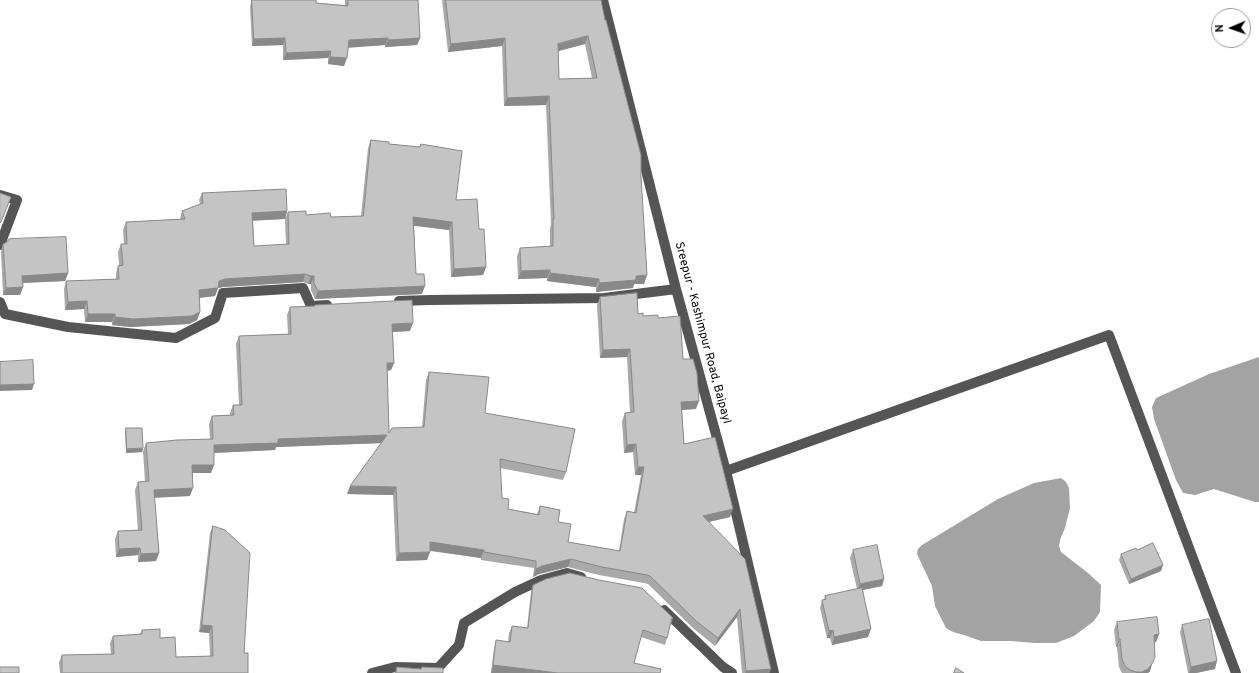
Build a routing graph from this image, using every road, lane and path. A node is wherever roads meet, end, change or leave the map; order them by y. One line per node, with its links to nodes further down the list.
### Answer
1 (603, 0): 4 (street, Sreepur - Kashimpur Road, Baipayl)
2 (0, 195): 3 (street)
3 (0, 245)
4 (676, 289): 6 (street); 8 (street, Sreepur - Kashimpur Road, Baipayl)
5 (0, 302): 7 (street)
6 (386, 302)
7 (334, 305)
8 (726, 471): 13 (street, Sreepur - Kashimpur Road, Baipayl); 14 (street)
9 (590, 579): 11 (street)
10 (659, 605): 12 (street)
11 (372, 673)
12 (732, 673)
13 (774, 673)
14 (1236, 673)

